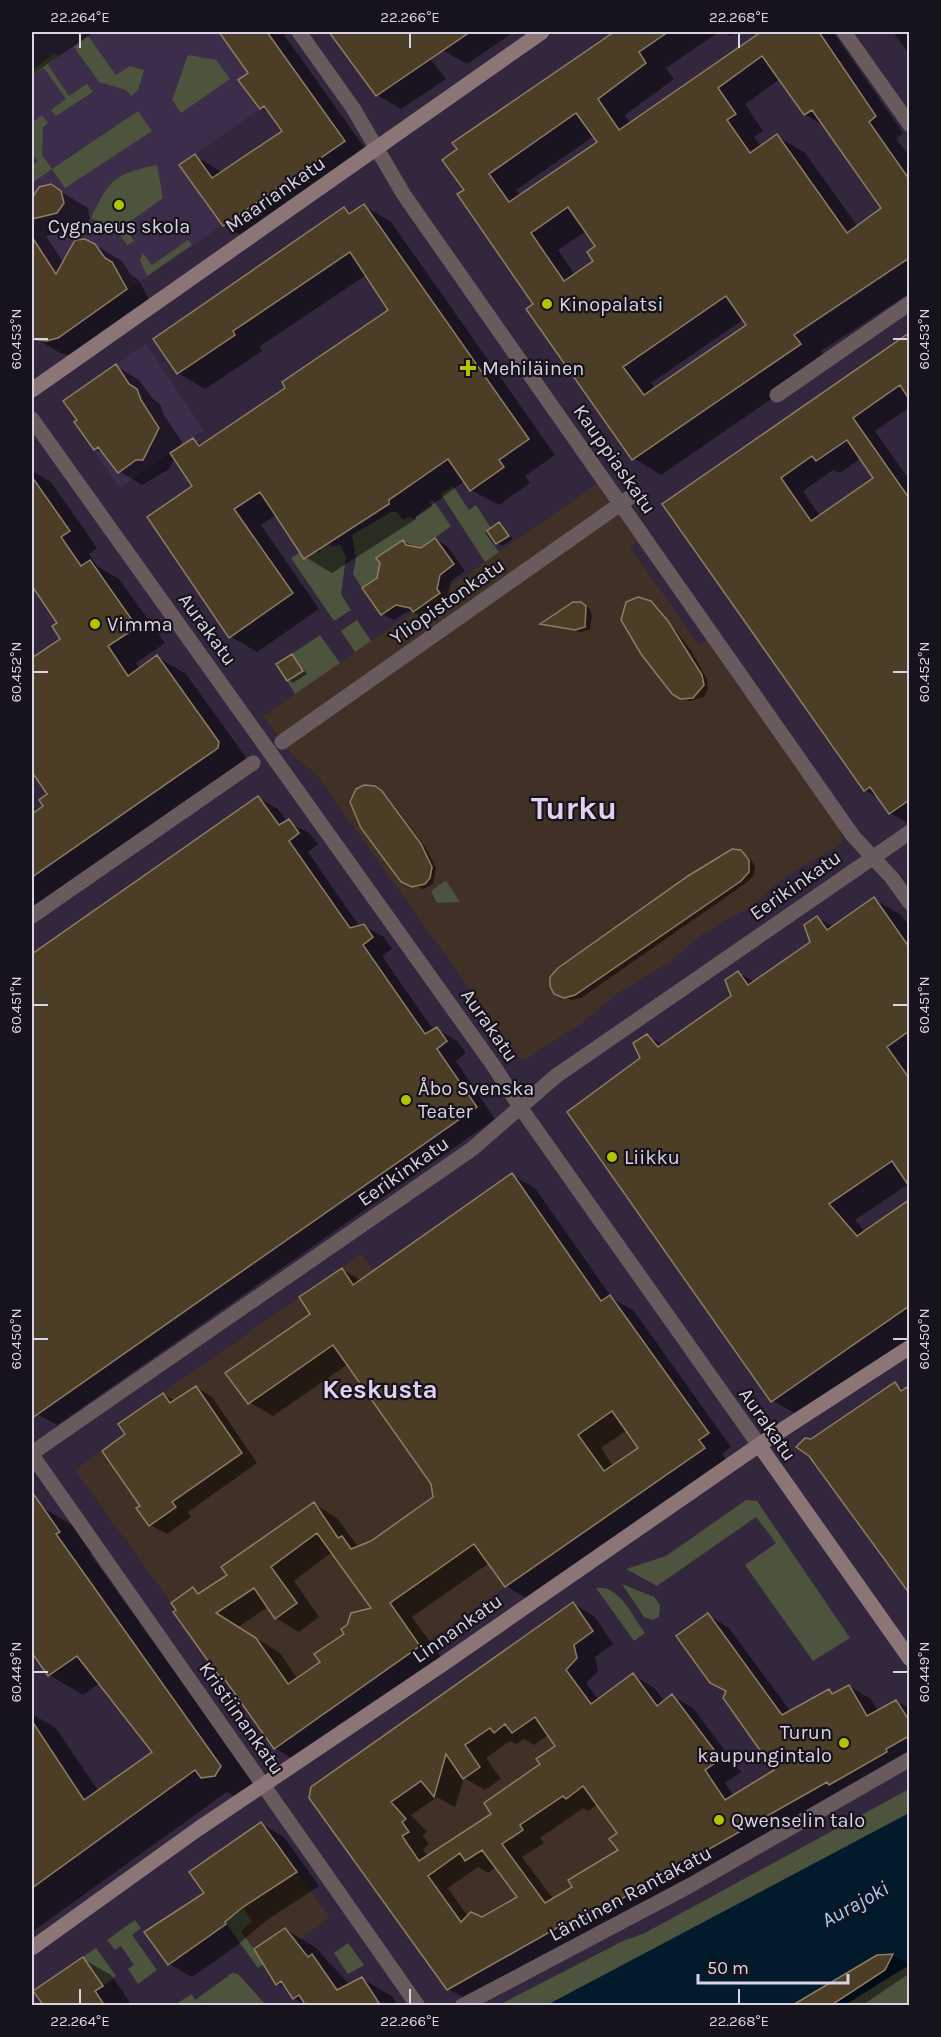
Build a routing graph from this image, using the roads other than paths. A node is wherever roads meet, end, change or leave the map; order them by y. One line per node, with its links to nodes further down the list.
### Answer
1 (299, 32): 5 (street, Kauppiaskatu)
2 (542, 32): 5 (main road, Maariankatu)
3 (844, 32): 4 (street)
4 (909, 124)
5 (377, 149): 7 (main road, Maariankatu); 11 (street, Kauppiaskatu)
6 (909, 303): 8 (street)
7 (32, 390)
8 (777, 395)
9 (32, 419): 18 (street, Aurakatu)
10 (636, 493): 11 (street, Yliopistonkatu)
11 (621, 504): 12 (street, Yliopistonkatu); 15 (street, Kauppiaskatu)
12 (282, 742)
13 (253, 763): 17 (street)
14 (909, 832): 15 (street, Eerikinkatu)
15 (872, 857): 16 (street, Kauppiaskatu); 18 (street, Eerikinkatu)
16 (909, 903)
17 (32, 916)
18 (520, 1107): 20 (street, Aurakatu); 21 (street, Eerikinkatu)
19 (909, 1347): 20 (main road, Linnankatu)
20 (759, 1445): 22 (main road, Aurakatu); 24 (main road, Linnankatu)
21 (32, 1454): 24 (street, Kristiinankatu)
22 (909, 1659)
23 (909, 1759): 27 (street, Läntinen Rantakatu)
24 (264, 1785): 25 (main road, Linnankatu); 26 (street, Kristiinankatu)
25 (32, 1948)
26 (418, 2006)
27 (462, 2006)

